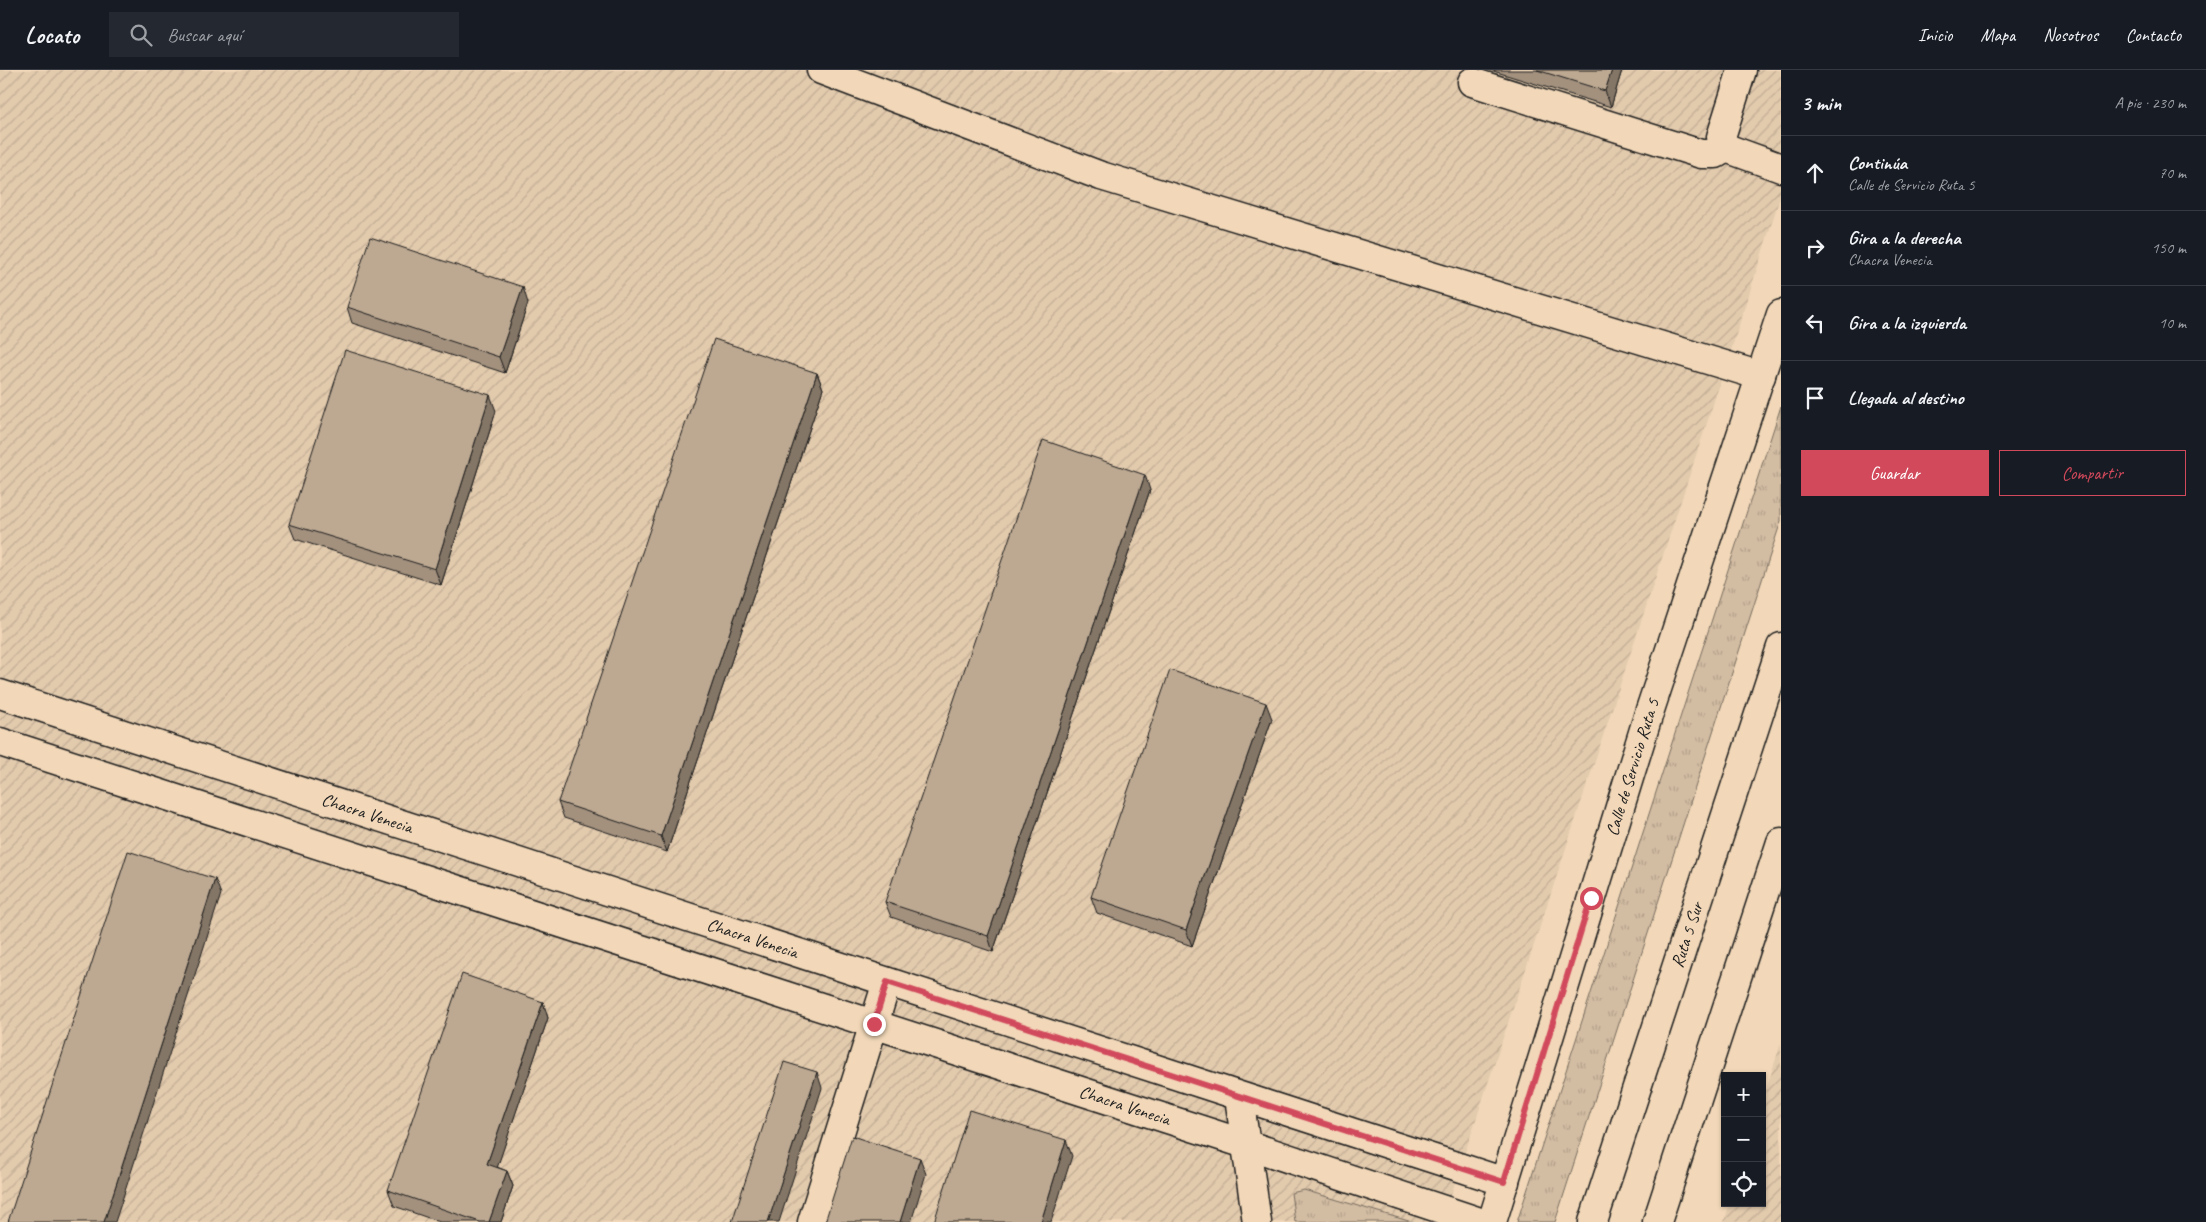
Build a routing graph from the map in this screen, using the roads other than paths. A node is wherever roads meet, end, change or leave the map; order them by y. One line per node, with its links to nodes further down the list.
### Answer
1 (821, 70): 7 (main road)
2 (1742, 70): 4 (main road)
3 (1472, 82): 4 (main road)
4 (1726, 148): 5 (main road)
5 (1781, 168)
6 (1781, 314): 7 (main road, Calle de Servicio Ruta 5)
7 (1761, 376): 18 (main road, Calle de Servicio Ruta 5)
8 (1781, 646): 23 (main road, Ruta 5 Sur)
9 (0, 694): 12 (main road, Chacra Venecia)
10 (0, 742): 13 (main road, Chacra Venecia)
11 (1781, 842): 24 (main road)
12 (605, 891): 13 (main road); 14 (main road, Chacra Venecia)
13 (590, 932): 15 (main road, Chacra Venecia)
14 (887, 982): 15 (main road); 16 (main road, Chacra Venecia)
15 (874, 1024): 17 (main road, Chacra Venecia); 19 (main road)
16 (1239, 1097): 17 (main road); 18 (main road, Chacra Venecia)
17 (1245, 1144): 20 (main road); 21 (main road, Chacra Venecia)
18 (1504, 1182): 22 (main road, Calle de Servicio Ruta 5)
19 (812, 1222)
20 (1257, 1222)
21 (1480, 1222)
22 (1492, 1222)
23 (1594, 1222)
24 (1657, 1222)

